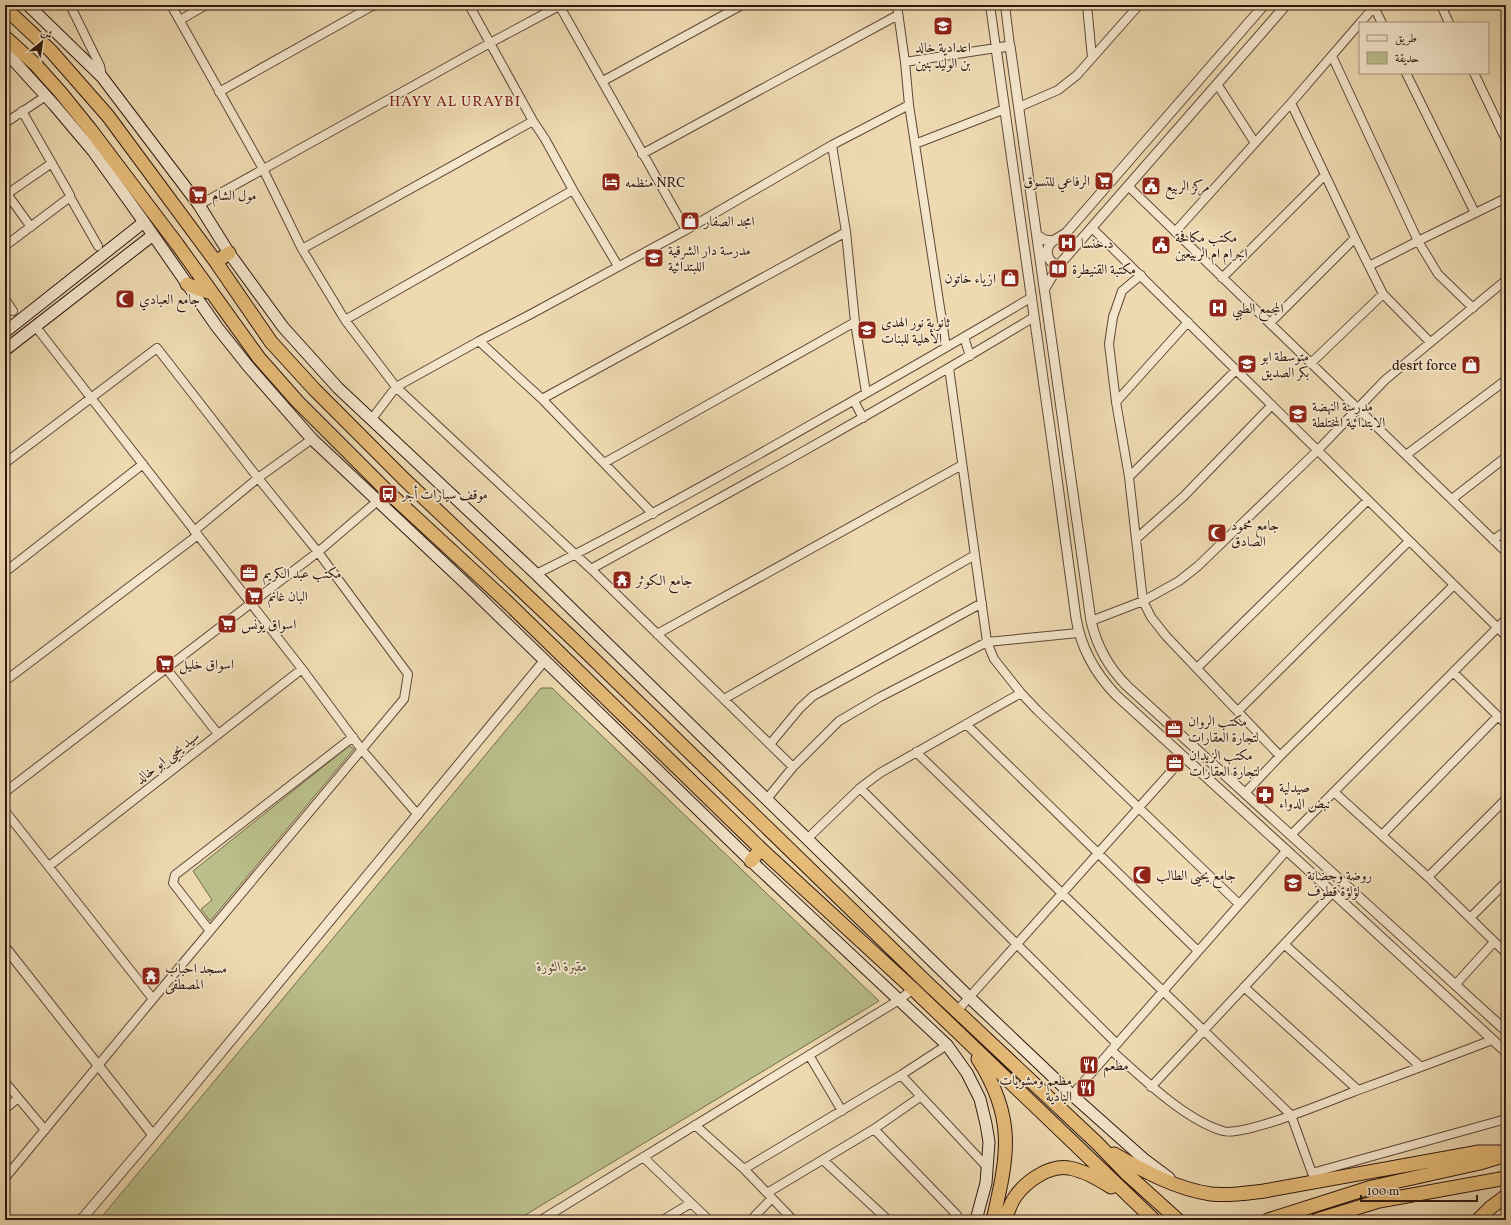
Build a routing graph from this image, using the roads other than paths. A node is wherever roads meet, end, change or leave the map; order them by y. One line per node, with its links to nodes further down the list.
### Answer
1 (28, 5): 35 (main road)
2 (70, 5): 35 (street)
3 (171, 5): 20 (street)
4 (206, 5): 20 (street)
5 (374, 5): 38 (street)
6 (469, 5): 26 (street)
7 (560, 5): 26 (street); 36 (street)
8 (742, 5): 36 (street)
9 (897, 5): 19 (street)
10 (990, 5): 28 (street)
11 (1005, 5): 27 (street)
12 (1087, 5): 31 (street)
13 (1139, 5): 31 (street)
14 (1264, 5): 71 (street)
15 (1286, 5): 37 (street)
16 (1441, 5): 23 (street)
17 (1375, 6): 21 (street); 22 (street)
18 (5, 8): 77 (highway)
19 (898, 15): 32 (street); 51 (street)
20 (180, 20): 38 (street)
21 (1361, 22)
22 (1382, 22)
23 (1449, 22)
24 (1359, 24): 30 (street)
25 (5, 37): 86 (highway)
26 (490, 42): 45 (street); 53 (street)
27 (1010, 46): 28 (street); 42 (street)
28 (996, 48): 32 (street); 43 (street)
29 (5, 51): 39 (main road)
30 (1332, 56): 40 (street); 72 (street)
31 (1092, 58): 42 (street)
32 (905, 62): 41 (street)
33 (1406, 74): 61 (street)
34 (1474, 74): 47 (street)
35 (102, 77): 60 (main road)
36 (603, 81): 51 (street)
37 (1217, 84): 48 (street); 55 (street)
38 (219, 92): 53 (street)
39 (46, 96): 44 (street); 62 (main road)
40 (1291, 103): 48 (street); 54 (street)
41 (909, 106): 49 (street); 50 (street)
42 (1019, 107): 69 (street)
43 (1005, 109): 49 (street); 88 (street)
44 (22, 111): 46 (street); 52 (street)
45 (533, 121): 56 (street); 75 (street)
46 (5, 123)
47 (1506, 140)
48 (1255, 143): 67 (street)
49 (915, 144): 102 (street)
50 (832, 145): 65 (street); 66 (street)
51 (642, 154): 65 (street)
52 (52, 163): 57 (street); 58 (street)
53 (264, 169): 60 (street); 75 (street)
54 (1325, 175): 70 (street); 82 (street)
55 (1128, 186): 64 (street); 67 (street)
56 (573, 190): 79 (street); 93 (street)
57 (6, 192): 63 (street)
58 (70, 197): 63 (street); 74 (street)
59 (1506, 198): 61 (street)
60 (199, 205): 76 (main road)
61 (1475, 213): 72 (street)
62 (144, 222): 68 (main road); 98 (main road)
63 (31, 226): 73 (street)
64 (1092, 228): 78 (street); 81 (street)
65 (686, 230): 79 (street)
66 (846, 232): 94 (street); 113 (street)
67 (1175, 232): 82 (street)
68 (153, 235): 84 (main road); 97 (main road)
69 (1038, 236): 71 (street); 85 (street)
70 (1355, 238): 80 (street); 96 (street)
71 (1053, 241): 78 (street)
72 (1418, 241): 80 (street); 90 (street)
73 (5, 246)
74 (98, 246)
75 (302, 249): 93 (street)
76 (228, 253): 77 (highway); 120 (main road)
77 (216, 262): 110 (highway)
78 (1059, 265): 85 (street)
79 (618, 266): 100 (street)
80 (1369, 266): 87 (street)
81 (1141, 275): 95 (street); 116 (street)
82 (1222, 278): 96 (street)
83 (1506, 280): 90 (street)
84 (187, 284): 86 (highway); 121 (main road)
85 (1045, 288): 122 (street)
86 (212, 293): 114 (highway)
87 (1384, 294): 101 (street); 105 (street)
88 (1032, 297): 92 (street); 99 (street)
89 (5, 299): 91 (street)
90 (1473, 308): 101 (street)
91 (13, 311)
92 (1034, 317): 104 (street); 123 (street)
93 (345, 320): 109 (street)
94 (855, 322): 111 (street); 128 (street)
95 (1188, 322): 107 (street); 116 (street)
96 (1270, 323): 105 (street)
97 (36, 327): 103 (main road); 112 (street)
98 (5, 332)
99 (964, 337): 102 (street); 104 (street)
100 (479, 341): 109 (street); 113 (street)
101 (1430, 342): 118 (street)
102 (946, 347): 111 (street)
103 (5, 350)
104 (970, 356): 106 (street)
105 (1311, 363): 118 (street)
106 (949, 368): 119 (street); 130 (street)
107 (1236, 370): 117 (street); 131 (street)
108 (1506, 380): 125 (street)
109 (396, 388): 120 (street); 145 (street)
110 (314, 389): 114 (highway); 160 (highway)
111 (866, 393): 115 (street)
112 (91, 398): 127 (street); 129 (street); 132 (street)
113 (542, 399): 128 (street)
114 (297, 401): 133 (highway)
115 (854, 401): 119 (street); 137 (street)
116 (1116, 402): 131 (street)
117 (1272, 405): 124 (street); 140 (street)
118 (1358, 409): 124 (street); 125 (street)
119 (863, 418): 147 (street)
120 (371, 420): 149 (main road)
121 (312, 439): 132 (street); 136 (main road)
122 (1065, 440): 123 (street); 155 (street)
123 (1052, 442): 157 (street)
124 (1318, 450): 135 (street); 151 (street)
125 (1406, 455): 134 (street)
126 (1506, 457): 134 (street)
127 (5, 463)
128 (604, 463): 137 (street)
129 (143, 464): 139 (street); 148 (street)
130 (962, 465): 146 (street); 158 (street)
131 (1129, 477): 140 (street)
132 (258, 478): 139 (street); 143 (street)
133 (388, 492): 136 (street); 162 (highway)
134 (1452, 499): 141 (street)
135 (1368, 500): 142 (street); 165 (street)
136 (377, 501): 143 (street); 163 (main road)
137 (653, 514): 145 (street)
138 (1506, 530): 141 (street)
139 (196, 533): 152 (street); 168 (street)
140 (1136, 539): 151 (street)
141 (1494, 540): 144 (street)
142 (1410, 541): 150 (street); 171 (street)
143 (318, 552): 152 (street); 180 (street)
144 (1506, 552)
145 (576, 555): 147 (street); 149 (street)
146 (975, 555): 153 (street); 170 (street)
147 (592, 570): 158 (street)
148 (5, 572)
149 (536, 574): 190 (main road)
150 (1454, 585): 156 (street); 182 (street)
151 (1143, 601): 155 (street); 165 (street)
152 (251, 603): 164 (street); 166 (street)
153 (982, 603): 161 (street); 179 (street)
154 (1506, 619): 156 (street)
155 (1091, 621): 178 (street)
156 (1497, 628): 159 (street); 167 (street)
157 (1078, 633): 161 (street); 177 (street)
158 (657, 634): 170 (street)
159 (1506, 636)
160 (576, 642): 162 (highway); 224 (highway)
161 (987, 642): 169 (street); 184 (street)
162 (562, 656): 197 (highway)
163 (544, 661): 193 (street); 200 (main road)
164 (166, 668): 175 (street); 186 (street)
165 (1197, 668): 171 (street)
166 (302, 669): 175 (street, سيد يحيى ابو خالد); 176 (street)
167 (1453, 672): 172 (street); 187 (street)
168 (5, 681)
169 (1021, 693): 173 (street); 191 (street)
170 (724, 699): 179 (street)
171 (1238, 711): 182 (street)
172 (1498, 716): 174 (street); 195 (street)
173 (966, 724): 181 (street); 199 (street)
174 (1506, 724)
175 (218, 734): 201 (street, سيد يحيى ابو خالد)
176 (353, 737): 180 (street); 210 (street)
177 (1162, 737): 178 (street); 183 (street)
178 (1187, 741): 188 (street)
179 (771, 743): 184 (street)
180 (362, 750): 193 (street); 210 (street)
181 (916, 752): 185 (street); 206 (street)
182 (1280, 756): 188 (street)
183 (1184, 757): 191 (street); 198 (street)
184 (793, 767): 190 (street)
185 (860, 788): 196 (street); 212 (street)
186 (5, 792)
187 (1334, 792): 194 (street); 195 (street)
188 (1245, 793): 194 (street)
189 (1506, 799): 204 (street)
190 (766, 800): 196 (main road)
191 (1138, 808): 199 (street); 208 (street)
192 (5, 810): 201 (street)
193 (418, 814): 250 (street)
194 (1292, 835): 203 (street)
195 (1382, 835): 204 (street)
196 (807, 839): 221 (main road)
197 (761, 849): 200 (highway); 219 (highway)
198 (1286, 850): 202 (street); 208 (street)
199 (1098, 853): 206 (street); 215 (street)
200 (751, 861): 223 (main road)
201 (49, 866): 222 (street)
202 (1306, 868): 203 (street); 207 (street)
203 (1329, 869): 217 (street)
204 (1428, 877): 209 (street)
205 (1506, 882): 209 (street)
206 (1062, 893): 212 (street); 220 (street)
207 (1332, 893): 213 (street); 228 (street)
208 (1239, 904): 215 (street)
209 (1470, 918): 211 (street)
210 (210, 931): 222 (street)
211 (1494, 942): 216 (street); 217 (street)
212 (1016, 944): 221 (street); 229 (street)
213 (1284, 944): 218 (street); 235 (street)
214 (5, 947): 234 (street)
215 (1198, 951): 220 (street)
216 (1506, 953)
217 (1455, 985): 226 (street)
218 (1244, 987): 225 (street); 239 (street)
219 (913, 989): 223 (street); 227 (highway)
220 (1163, 991): 225 (street); 229 (street)
221 (969, 997): 224 (street); 240 (main road)
222 (153, 999): 234 (street)
223 (900, 1000): 230 (main road); 233 (street)
224 (957, 1010): 251 (highway)
225 (1203, 1030): 238 (street); 245 (street)
226 (1506, 1031)
227 (959, 1033): 265 (highway); 274 (highway)
228 (1492, 1040): 232 (street); 235 (street)
229 (1117, 1044): 231 (street)
230 (947, 1045): 236 (street); 256 (main road)
231 (1111, 1050): 238 (street); 240 (street)
232 (1506, 1052)
233 (808, 1055): 244 (street); 247 (street)
234 (98, 1066): 249 (street); 250 (street)
235 (1421, 1067): 239 (street)
236 (901, 1075): 241 (street); 244 (street)
237 (5, 1082): 242 (street)
238 (1151, 1086): 245 (street)
239 (1358, 1090): 245 (street)
240 (1072, 1095): 260 (main road)
241 (920, 1096): 248 (street); 256 (street)
242 (18, 1098): 243 (street); 249 (street)
243 (5, 1109)
244 (842, 1111): 257 (street)
245 (1291, 1115): 246 (street)
246 (1506, 1120)
247 (696, 1125): 254 (street); 257 (street)
248 (874, 1129): 255 (street); 264 (street)
249 (45, 1130): 258 (street)
250 (153, 1135): 266 (street)
251 (1097, 1143): 260 (highway); 276 (highway)
252 (1506, 1152): 260 (highway)
253 (1506, 1155): 277 (highway)
254 (643, 1157): 263 (street); 267 (street)
255 (823, 1160): 261 (street); 272 (street)
256 (987, 1167): 273 (main road)
257 (744, 1169): 261 (street)
258 (5, 1178)
259 (1506, 1178): 278 (highway)
260 (1183, 1187)
261 (770, 1196): 270 (street); 271 (street)
262 (1506, 1196): 279 (highway)
263 (691, 1204): 268 (street); 269 (street)
264 (957, 1215)
265 (1150, 1216): 275 (highway)
266 (81, 1220)
267 (541, 1220)
268 (664, 1220)
269 (709, 1220)
270 (751, 1220)
271 (793, 1220)
272 (888, 1220)
273 (976, 1220)
274 (993, 1220)
275 (1005, 1220)
276 (1178, 1220)
277 (1268, 1220)
278 (1316, 1220)
279 (1478, 1220)

